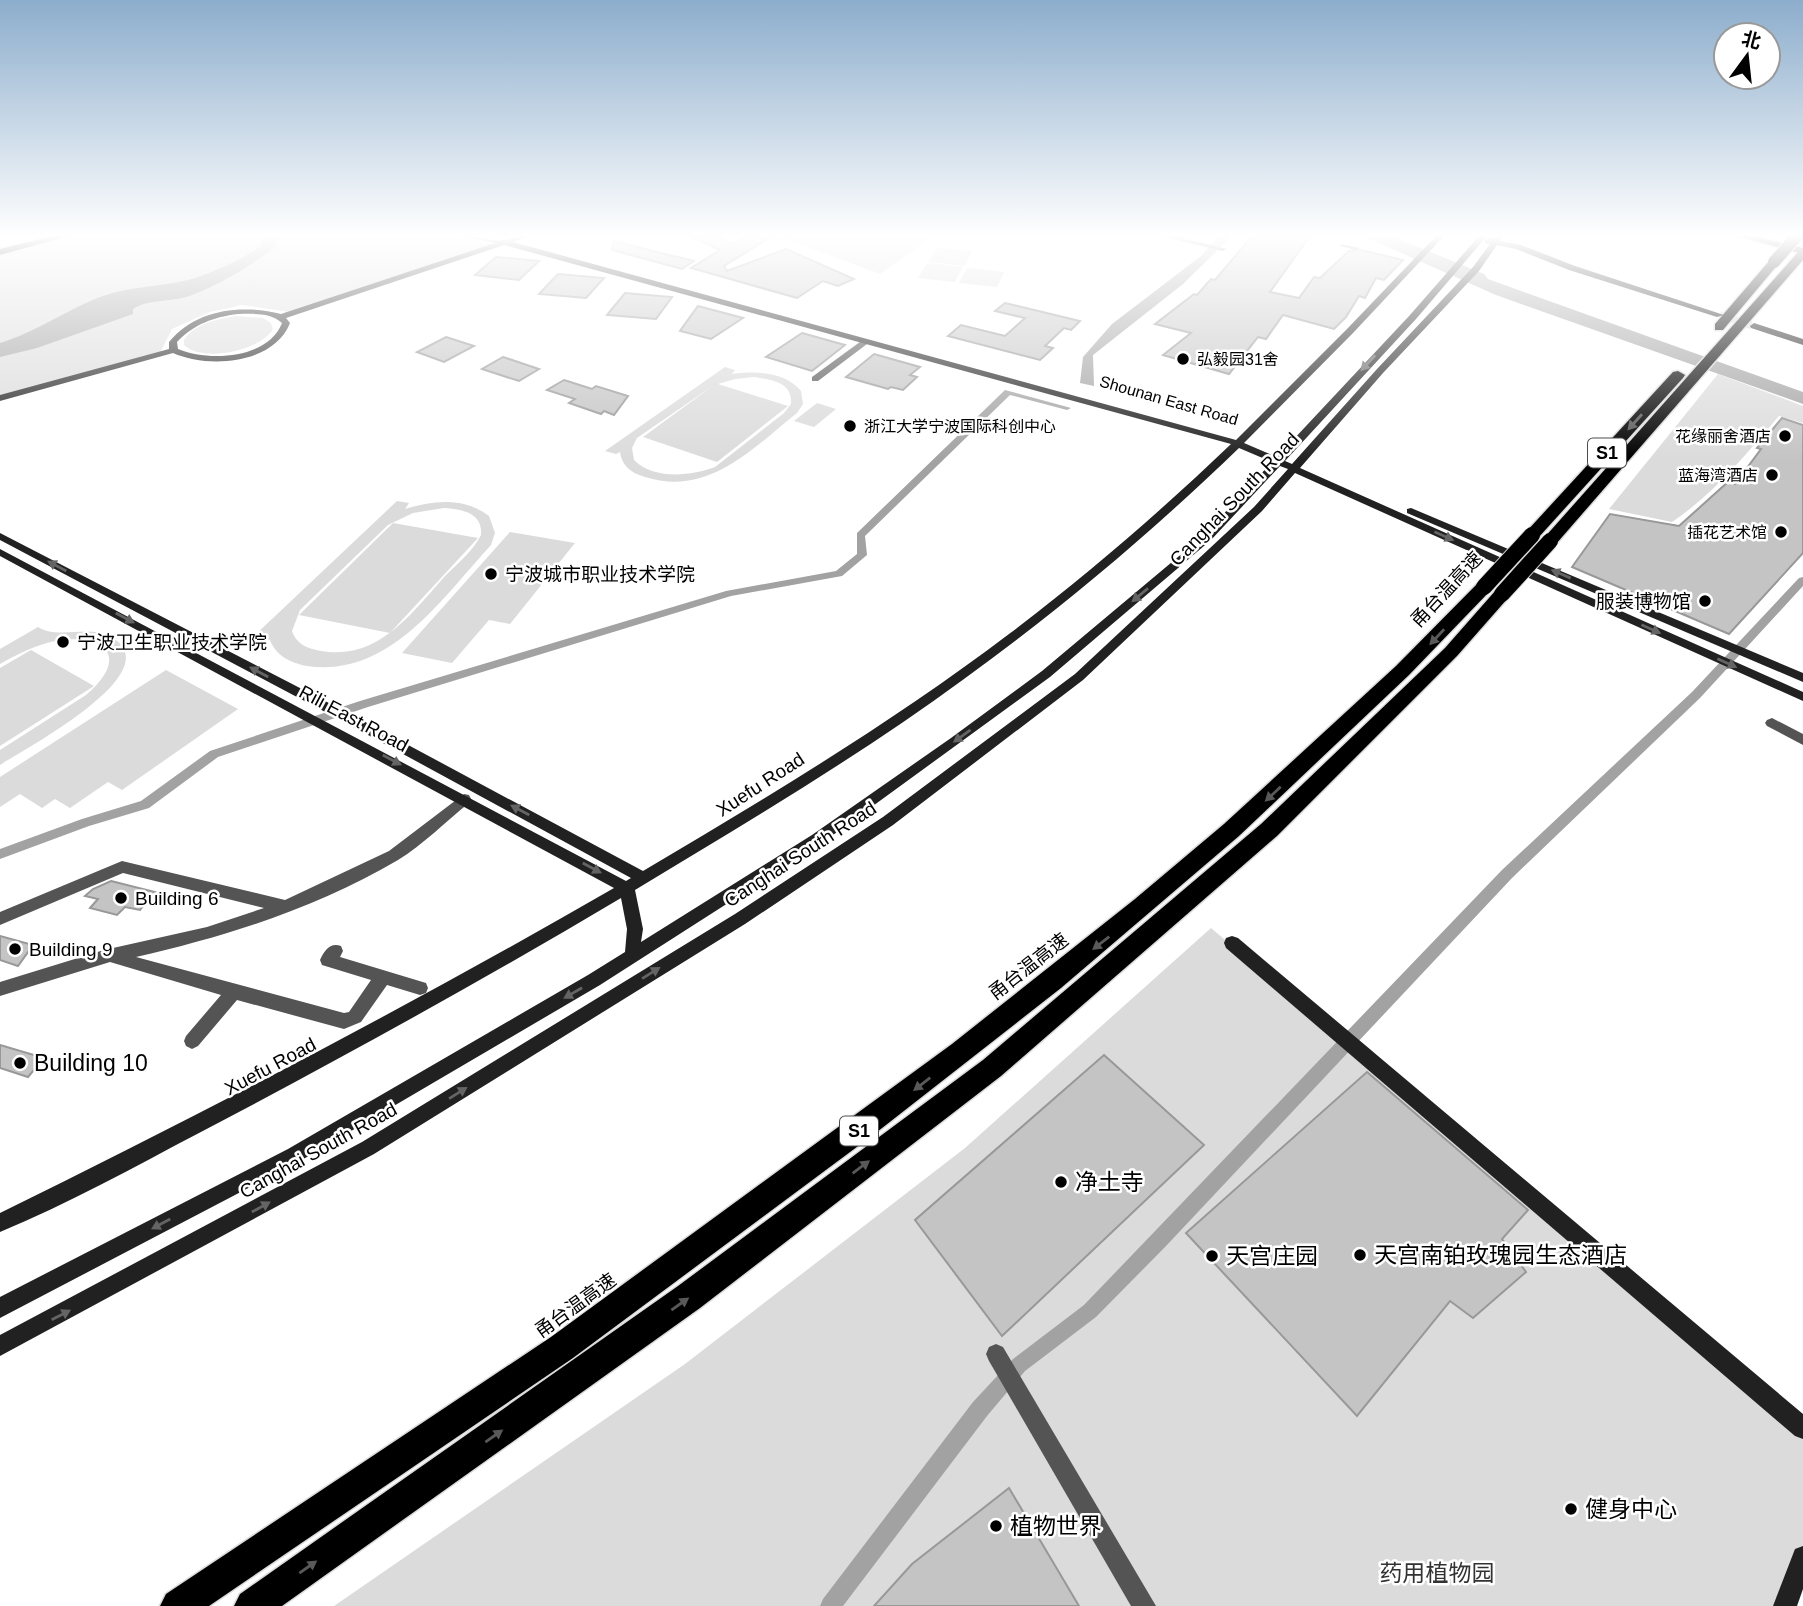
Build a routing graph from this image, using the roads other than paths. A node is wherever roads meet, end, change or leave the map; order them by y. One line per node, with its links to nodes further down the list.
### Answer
1 (299, 311): 11 (main road)
2 (762, 311): 13 (main road, Shounan East Road)
3 (772, 311): 19 (main road, Shounan East Road)
4 (1367, 311): 19 (main road, Xuefu Road)
5 (1419, 311): 20 (main road, Canghai South Road, one-way to 20)
6 (1437, 311): 20 (main road, Canghai South Road)
7 (1707, 311): 10 (main road)
8 (1733, 311): 16 (highway, 甬台温高速 / S1, bridge)
9 (1752, 311): 16 (highway, 甬台温高速 / S1)
10 (1720, 315)
11 (281, 317): 15 (main road); 15 (main road)
12 (1754, 326): 14 (main road)
13 (867, 341): 17 (street); 19 (main road, Shounan East Road)
14 (1803, 342)
15 (174, 350): 18 (main road)
16 (1688, 375): 23 (highway, 甬台温高速 / S1, one-way to 23, bridge); 24 (highway, 甬台温高速 / S1, bridge)
17 (816, 379)
18 (0, 398)
19 (1239, 440): 20 (main road, Shounan East Road); 31 (main road, Xuefu Road)
20 (1289, 462): 23 (main road, Shounan East Road); 27 (main road, Shounan East Road, one-way to 27); 38 (main road, Canghai South Road, one-way to 38); 46 (main road, Canghai South Road, one-way to 20)
21 (0, 536): 31 (main road, Rili East Road, one-way to 21)
22 (0, 552): 30 (main road, Rili East Road, one-way to 30)
23 (1514, 555): 24 (main road, Shounan East Road); 25 (highway, 甬台温高速 / S1, bridge)
24 (1531, 562): 25 (highway, 甬台温高速 / S1, bridge); 26 (main road, Shounan East Road, one-way to 24)
25 (1493, 591): 50 (highway, 甬台温高速 / S1, one-way to 50); 51 (highway, 甬台温高速 / S1, one-way to 25)
26 (1803, 678)
27 (1803, 697)
28 (1772, 723): 29 (street)
29 (1803, 740)
30 (464, 799): 32 (main road, Rili East Road, one-way to 32); 33 (street)
31 (644, 878): 32 (main road, Xuefu Road)
32 (627, 888): 38 (main road); 44 (main road, Xuefu Road)
33 (284, 906): 34 (street); 37 (street)
34 (0, 919)
35 (1232, 943): 48 (main road)
36 (335, 951): 39 (street)
37 (110, 956): 41 (street); 42 (street)
38 (632, 956): 45 (main road, Canghai South Road, one-way to 45)
39 (383, 977): 40 (street); 42 (street)
40 (420, 988)
41 (0, 989)
42 (234, 992): 43 (street)
43 (192, 1041)
44 (0, 1223)
45 (0, 1308)
46 (0, 1346)
47 (996, 1354): 52 (street)
48 (1803, 1428)
49 (1803, 1557): 53 (main road)
50 (178, 1606)
51 (252, 1606)
52 (1144, 1606)
53 (1785, 1606)

